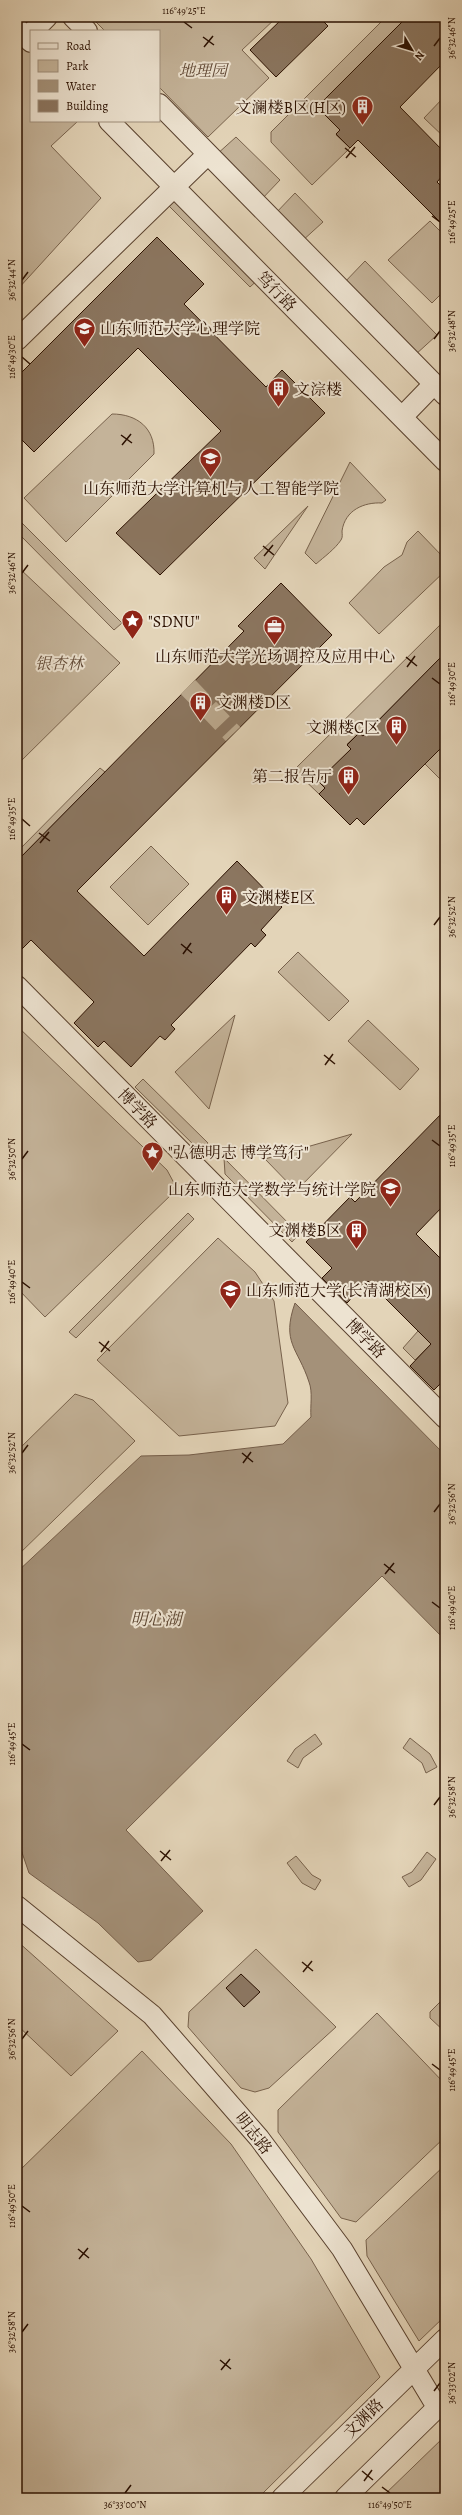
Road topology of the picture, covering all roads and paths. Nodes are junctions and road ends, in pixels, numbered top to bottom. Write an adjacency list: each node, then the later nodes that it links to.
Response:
1 (47, 17): 3 (street)
2 (73, 17): 4 (street)
3 (32, 30)
4 (86, 30)
5 (160, 105): 7 (street)
6 (110, 122): 8 (street, 笃行路)
7 (208, 154): 8 (street); 10 (street)
8 (174, 187): 9 (street); 11 (street, 笃行路)
9 (17, 340)
10 (440, 390): 11 (street)
11 (402, 417): 12 (street, 笃行路)
12 (445, 461)
13 (17, 986): 14 (street, 博学路)
14 (445, 1418)
15 (17, 1906): 17 (street, 明志路)
16 (445, 2339): 17 (street, 文渊路)
17 (414, 2368): 18 (street, 明志路); 19 (street, 文渊路)
18 (441, 2403): 20 (street)
19 (282, 2498)
20 (345, 2498)

